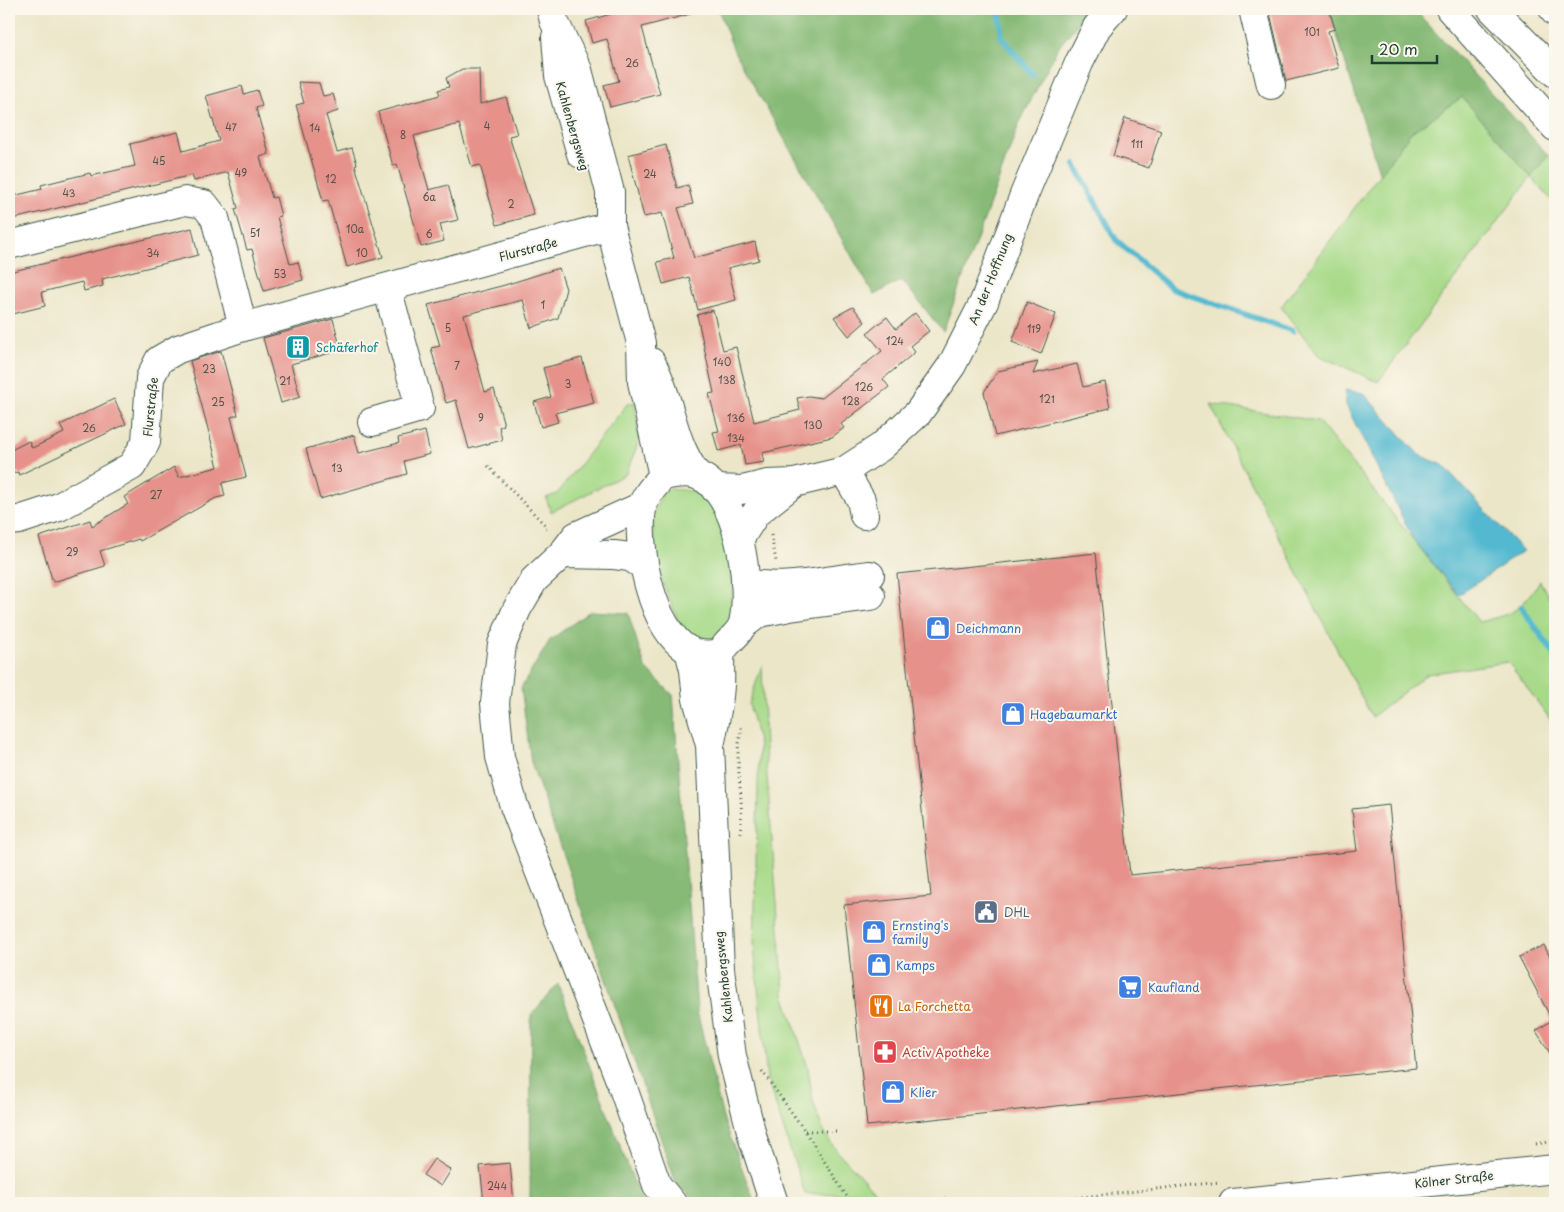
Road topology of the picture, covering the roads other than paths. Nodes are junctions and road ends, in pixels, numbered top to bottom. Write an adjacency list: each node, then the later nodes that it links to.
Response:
1 (1112, 9): 19 (main road, An der Hoffnung)
2 (1253, 9): 10 (main road)
3 (1450, 9): 8 (main road)
4 (1492, 9): 9 (main road)
5 (1553, 9): 6 (main road)
6 (1555, 12)
7 (553, 15): 13 (main road, Kahlenbergsweg)
8 (1471, 31): 11 (main road); 12 (main road)
9 (1555, 73)
10 (1271, 85)
11 (1555, 113)
12 (1555, 127)
13 (610, 226): 15 (main road, Flurstraße); 17 (main road, Kahlenbergsweg)
14 (9, 245): 16 (main road)
15 (387, 288): 16 (main road, Flurstraße); 18 (main road)
16 (243, 327): 25 (main road, Flurstraße)
17 (641, 343): 20 (main road, Kahlenbergsweg); 21 (main road, Kahlenbergsweg)
18 (372, 422)
19 (844, 471): 22 (main road, An der Hoffnung); 24 (main road)
20 (662, 476): 21 (main road); 23 (main road)
21 (706, 482): 22 (main road, An der Hoffnung); 26 (main road, Kahlenbergsweg)
22 (794, 483): 26 (main road, An der Hoffnung)
23 (642, 506): 27 (main road); 28 (main road)
24 (864, 515)
25 (9, 521)
26 (740, 538): 29 (main road, Kahlenbergsweg)
27 (562, 554): 28 (main road); 35 (main road)
28 (644, 566): 31 (main road)
29 (746, 583): 30 (main road, Kahlenbergsweg); 30 (main road)
30 (743, 625): 32 (main road)
31 (689, 650): 32 (main road); 33 (main road, Kahlenbergsweg)
32 (721, 653): 33 (main road, Kahlenbergsweg)
33 (710, 745): 36 (main road, Kahlenbergsweg)
34 (1555, 1168): 37 (main road, Kölner Straße)
35 (662, 1197)
36 (774, 1203)
37 (1233, 1203)

